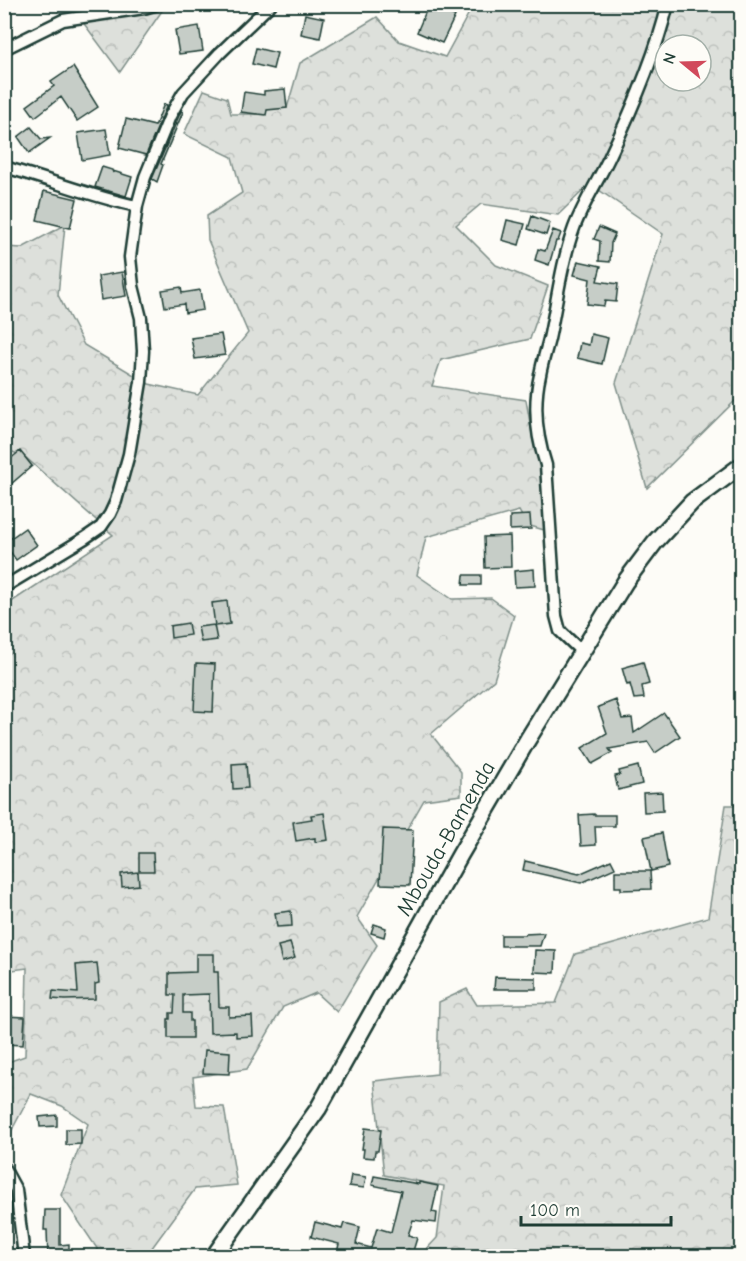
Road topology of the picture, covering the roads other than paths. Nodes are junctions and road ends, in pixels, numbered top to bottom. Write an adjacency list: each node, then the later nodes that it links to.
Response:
1 (157, 4): 4 (street)
2 (271, 4): 6 (street)
3 (668, 4): 9 (street)
4 (4, 49)
5 (4, 167): 6 (street)
6 (137, 206): 8 (street)
7 (741, 465): 9 (highway, Mbouda-Bamenda)
8 (4, 586)
9 (581, 651): 12 (highway, Mbouda-Bamenda)
10 (4, 1168): 11 (street)
11 (24, 1257)
12 (214, 1257)

